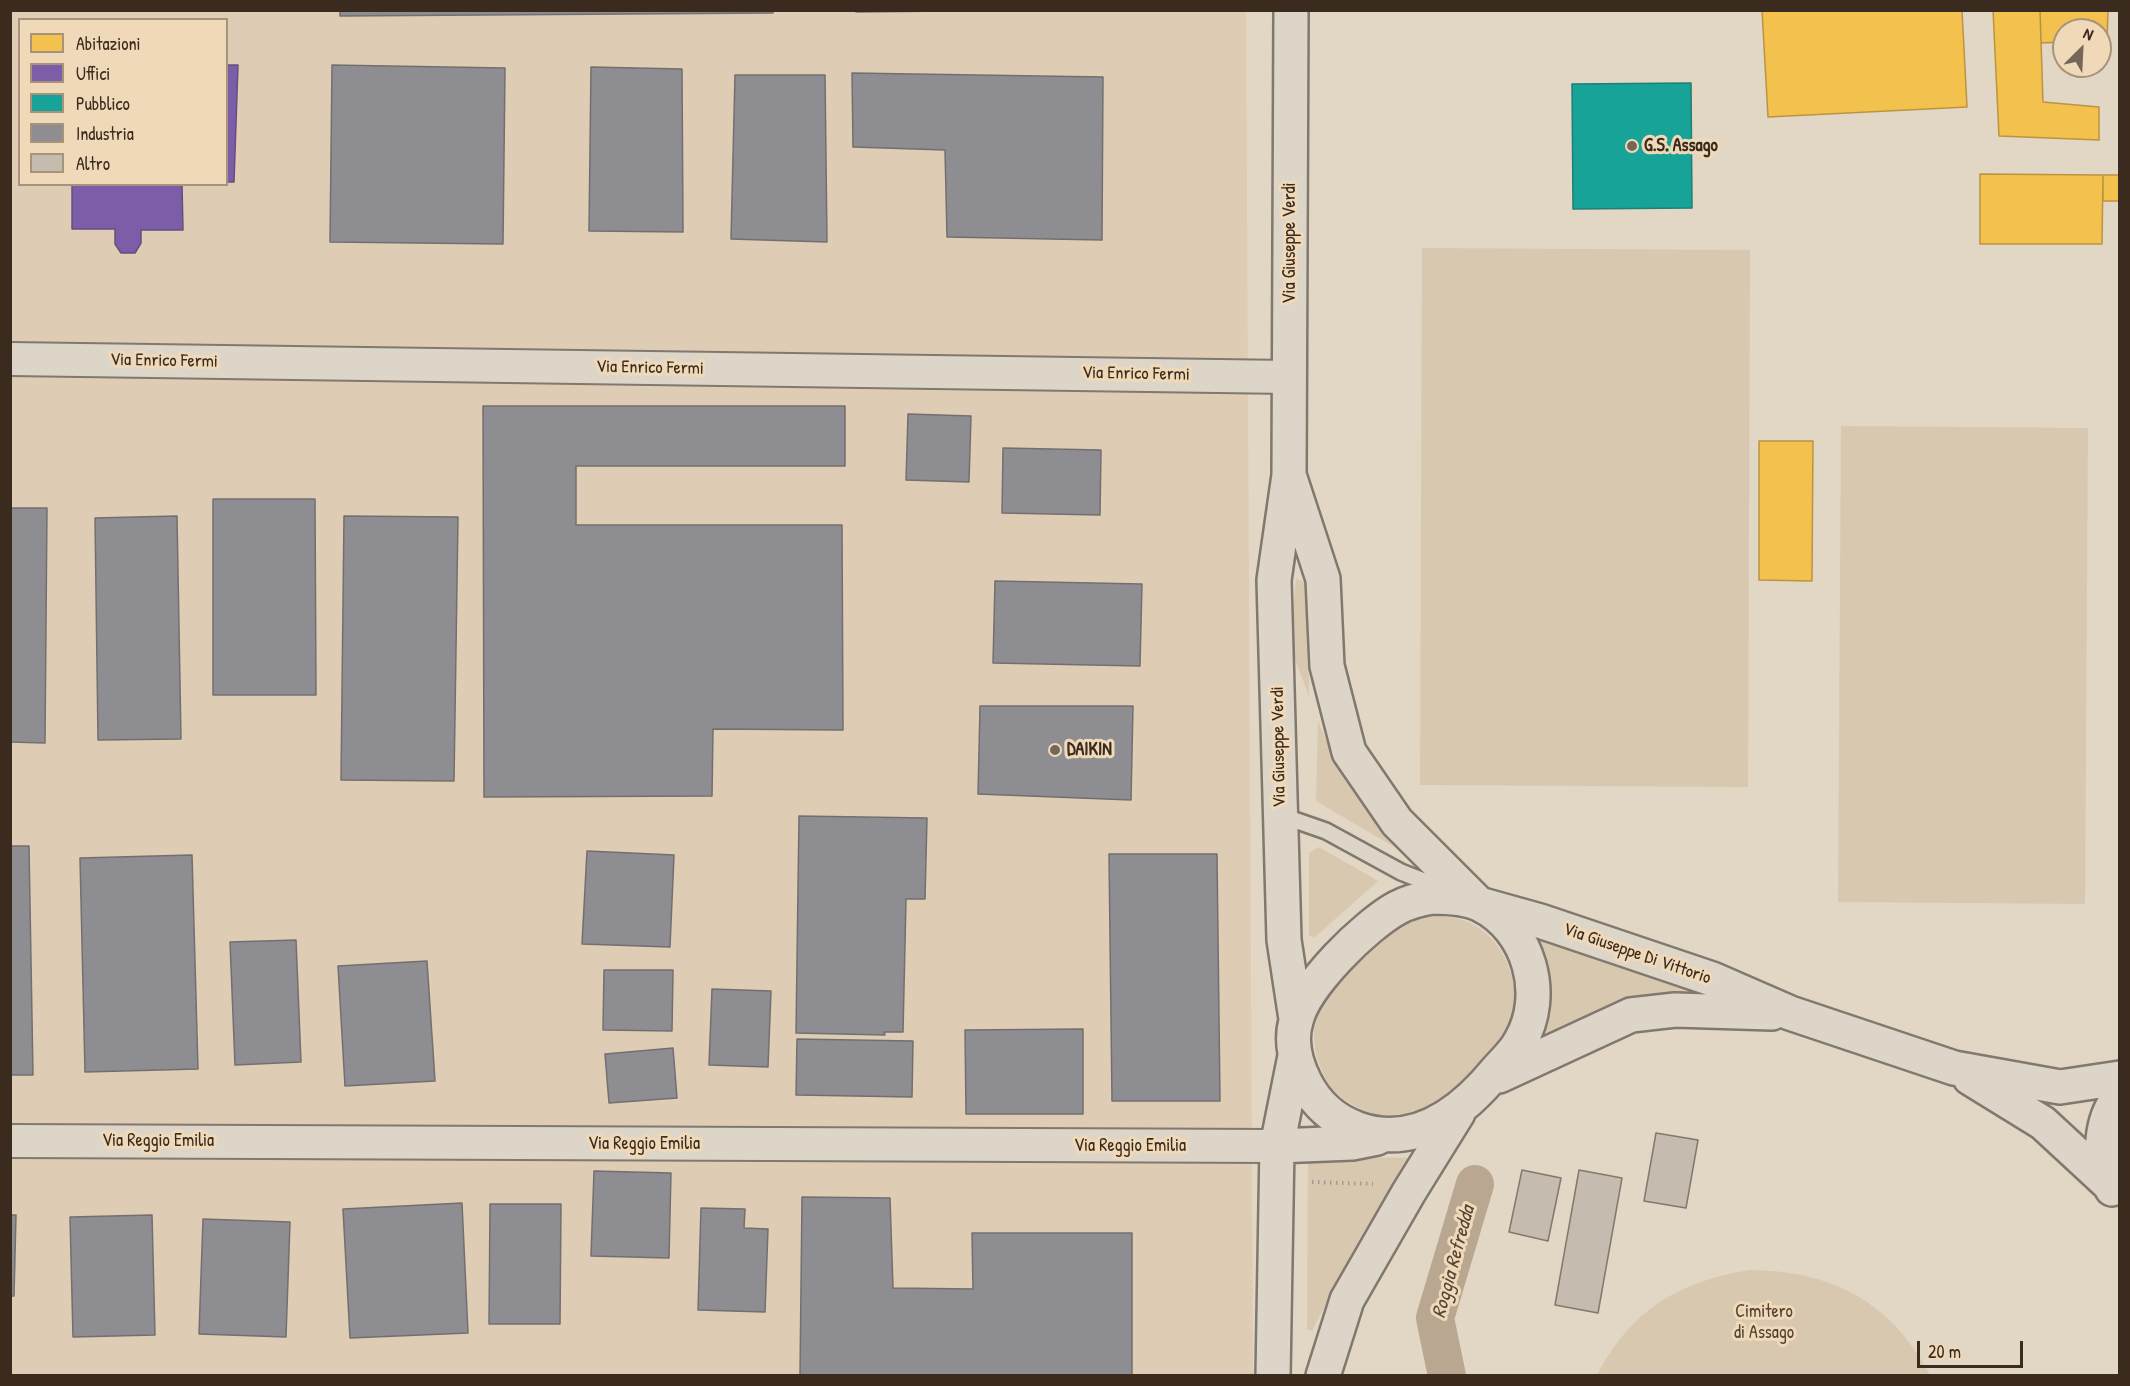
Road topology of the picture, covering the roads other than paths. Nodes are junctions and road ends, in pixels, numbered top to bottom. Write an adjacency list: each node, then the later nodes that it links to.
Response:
1 (1291, 10): 3 (main road, Via Giuseppe Verdi)
2 (10, 359): 3 (street, Via Enrico Fermi)
3 (1290, 377): 4 (main road, Via Giuseppe Verdi)
4 (1289, 476): 5 (main road, Via Giuseppe Verdi); 6 (main road, Via Giuseppe Verdi)
5 (1280, 815): 6 (lane); 8 (main road, Via Giuseppe Verdi)
6 (1479, 904): 7 (main road, Via Giuseppe Di Vittorio); 8 (main road, Via Giuseppe Di Vittorio); 12 (main road, Via Giuseppe Verdi)
7 (1790, 1013): 10 (main road, Via Giuseppe Di Vittorio); 12 (main road, Via Giuseppe Di Vittorio)
8 (1296, 1019): 9 (main road, Via Giuseppe Verdi)
9 (1295, 1056): 15 (main road); 17 (main road)
10 (1954, 1068): 11 (main road, Via Giuseppe Di Vittorio); 18 (main road, Via Giuseppe Di Vittorio)
11 (2120, 1078)
12 (1487, 1083): 14 (main road)
13 (2120, 1096): 18 (main road)
14 (1462, 1106): 15 (main road); 20 (main road)
15 (1388, 1136): 17 (main road)
16 (10, 1141): 17 (street, Via Reggio Emilia)
17 (1277, 1146): 19 (main road)
18 (2115, 1193)
19 (1273, 1376)
20 (1323, 1376)

